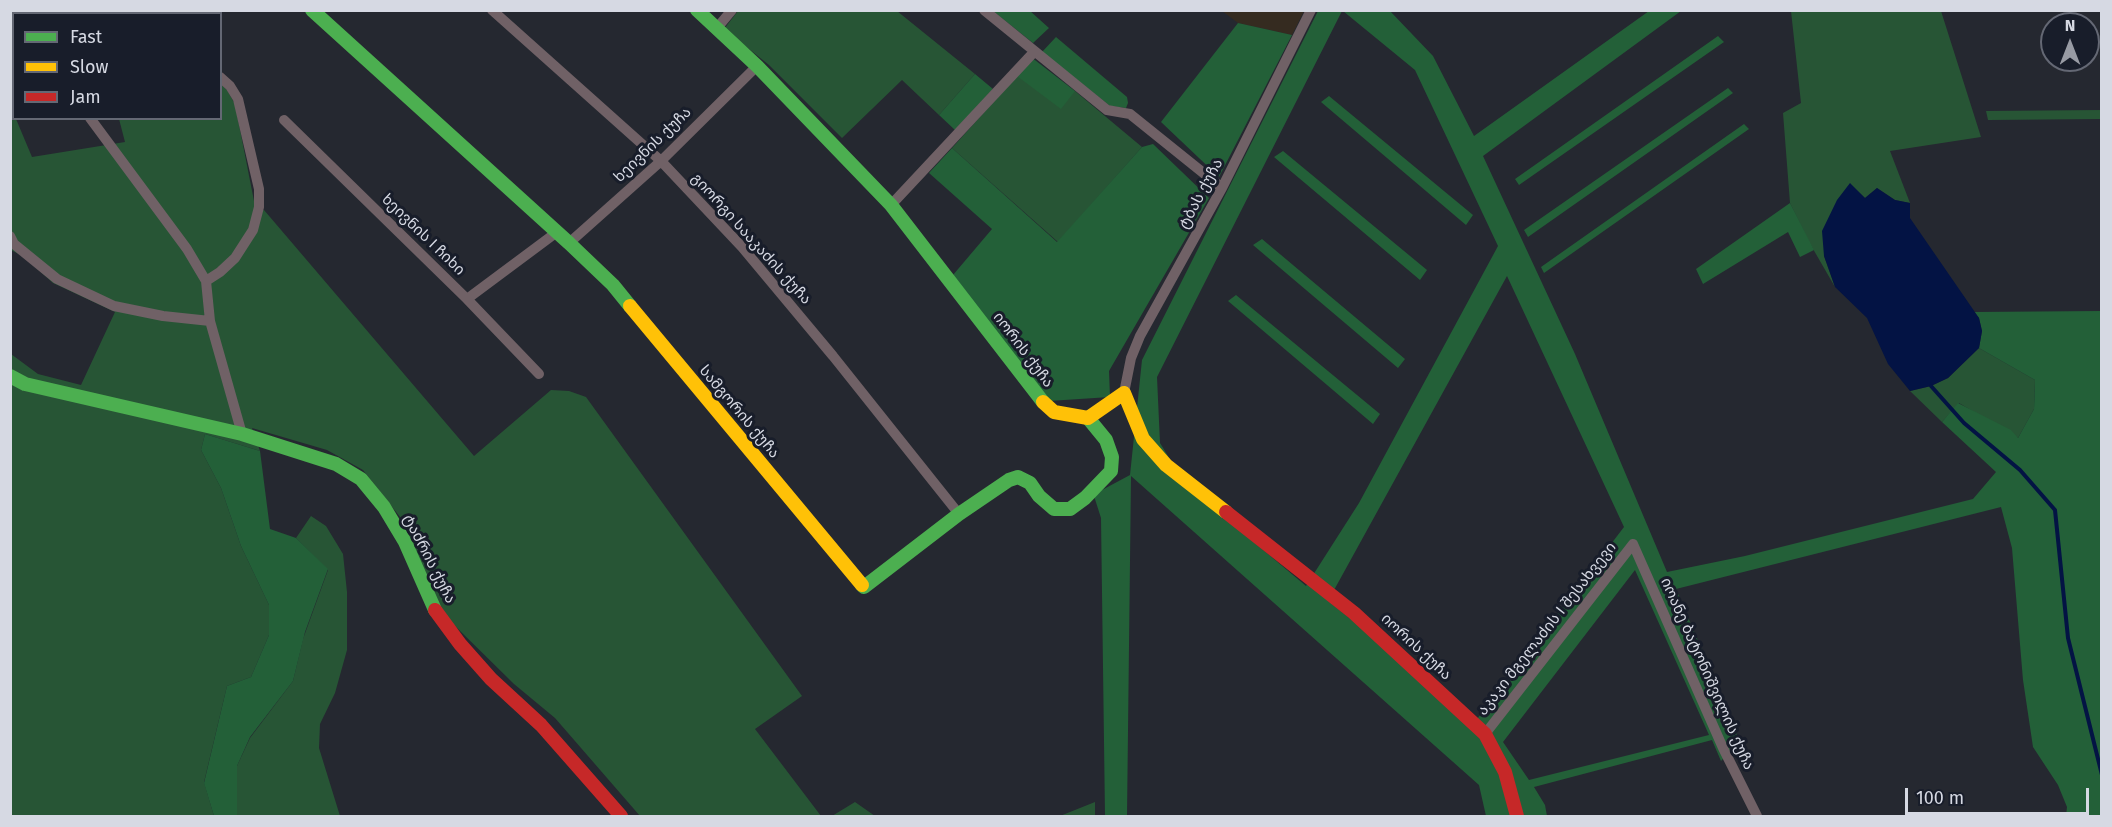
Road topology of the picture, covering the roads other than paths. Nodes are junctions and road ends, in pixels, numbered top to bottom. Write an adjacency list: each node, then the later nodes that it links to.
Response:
1 (312, 10): 16 (street, სამგორის ქუჩა)
2 (492, 10): 13 (street, გიორგი სააკაძის ქუჩა)
3 (697, 10): 7 (street, იორის ქუჩა)
4 (732, 10): 7 (street)
5 (984, 10): 8 (street)
6 (1311, 10): 14 (street, ტბას ქუჩა)
7 (717, 28): 9 (street, იორის ქუჩა)
8 (1034, 52): 14 (street); 15 (street)
9 (757, 66): 13 (street, ხეივნის ქუჩა); 15 (street, იორის ქუჩა)
10 (222, 79): 19 (street)
11 (91, 120): 19 (street)
12 (284, 120): 20 (street, ხეივნის I ჩიხი)
13 (661, 161): 18 (street, ხეივნის ქუჩა); 27 (street, გიორგი სააკაძის ქუჩა)
14 (1221, 188): 24 (street, ტბას ქუჩა)
15 (891, 205): 25 (street, იორის ქუჩა)
16 (557, 232): 18 (street, სამგორის ქუჩა); 20 (street)
17 (10, 236): 21 (street)
18 (569, 243): 27 (street, სამგორის ქუჩა)
19 (206, 281): 21 (street)
20 (467, 299): 22 (street, ხეივნის I ჩიხი)
21 (210, 321): 26 (street)
22 (539, 374)
23 (10, 376): 26 (street, ტაძრის ქუჩა)
24 (1124, 393): 25 (street); 29 (street, იორის ქუჩა)
25 (1089, 418): 27 (street, სამგორის ქუჩა)
26 (242, 434): 30 (street, ტაძრის ქუჩა)
27 (959, 514)
28 (1633, 544): 29 (street, აკაკი მგელაძის I შესახვევი); 32 (street, იოანე ბატონიშვილის ქუჩა)
29 (1485, 734): 31 (street, იორის ქუჩა)
30 (621, 816)
31 (1517, 816)
32 (1756, 816)

